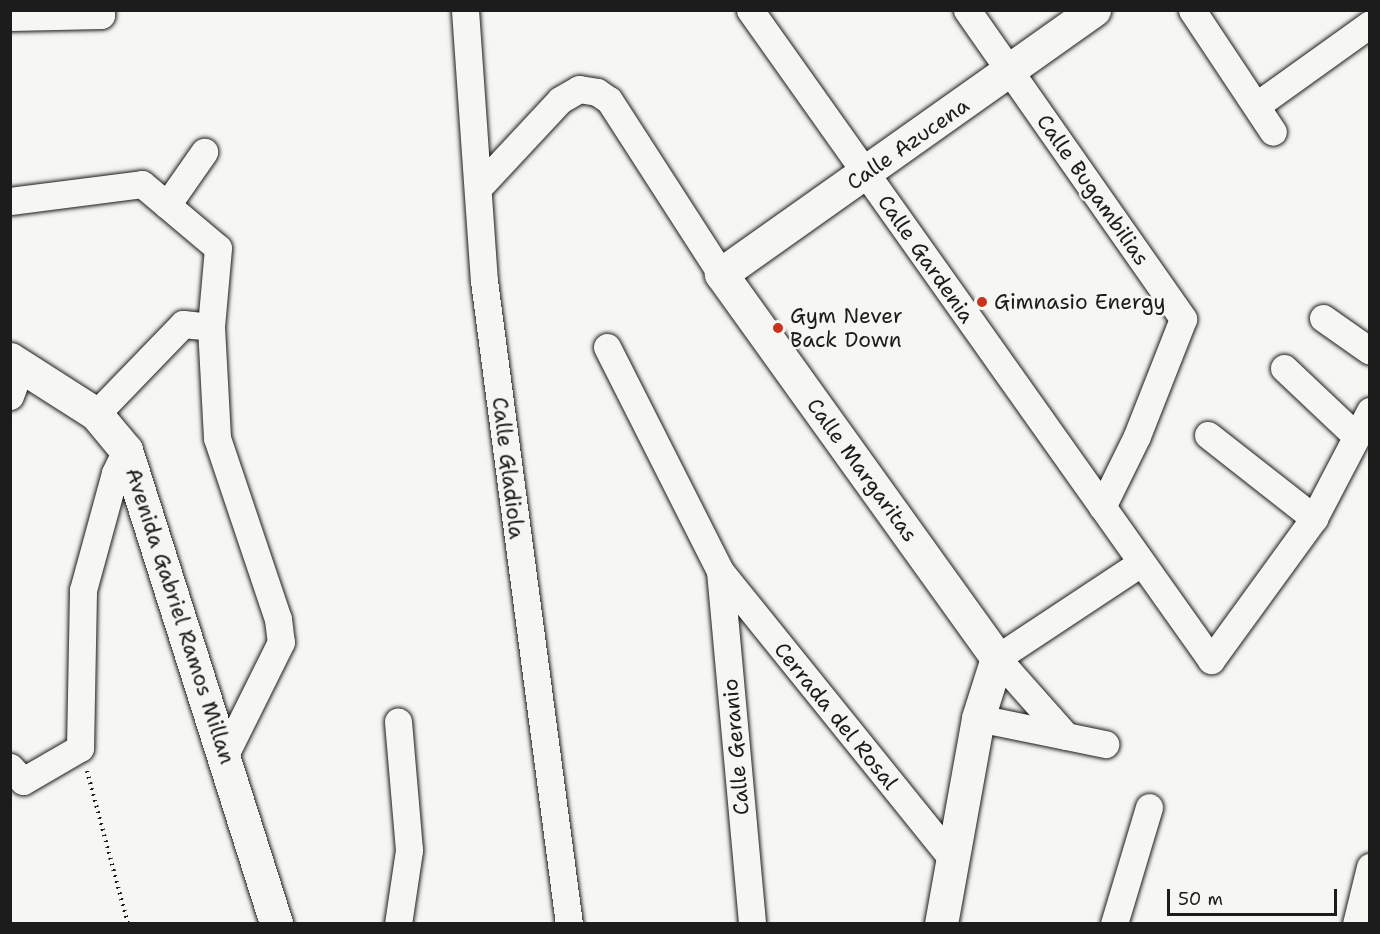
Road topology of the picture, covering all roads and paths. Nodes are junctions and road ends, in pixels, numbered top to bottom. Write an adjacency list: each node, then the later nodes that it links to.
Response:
1 (465, 10): 14 (street, Calle Gladiola)
2 (750, 10): 13 (street, Calle Gardenia)
3 (967, 10): 9 (street, Calle Bugambilias)
4 (1094, 10): 9 (street, Calle Azucena)
5 (1192, 10): 10 (street)
6 (101, 13): 7 (street)
7 (10, 17)
8 (1370, 24): 10 (street)
9 (1010, 72): 13 (street, Calle Azucena); 29 (street, Calle Bugambilias)
10 (1257, 105): 11 (street)
11 (1273, 132)
12 (204, 152): 16 (street)
13 (866, 174): 17 (street, Calle Azucena); 29 (street, Calle Gardenia)
14 (478, 188): 17 (street, Calle Margaritas); 47 (street, Calle Gladiola)
15 (10, 201): 16 (street)
16 (167, 205): 19 (street)
17 (721, 274): 33 (street, Calle Margaritas)
18 (1323, 318): 21 (street)
19 (211, 327): 25 (street); 39 (street)
20 (607, 347): 32 (street)
21 (1370, 351)
22 (1284, 368): 27 (street)
23 (14, 374): 25 (street, Avenida Gabriel Ramos Millan)
24 (1370, 411): 27 (street)
25 (96, 414): 28 (street, Avenida Gabriel Ramos Millan)
26 (1208, 435): 30 (street)
27 (1356, 436): 30 (street)
28 (126, 450): 38 (street); 39 (street, Avenida Gabriel Ramos Millan)
29 (1102, 507): 31 (street, Calle Gardenia)
30 (1314, 518): 31 (street, Calle Gardenia)
31 (1139, 564): 33 (street)
32 (720, 571): 42 (street, Cerrada del Rosal); 48 (street, Calle Geranio)
33 (997, 658): 34 (street); 36 (street)
34 (978, 718): 36 (street); 42 (street)
35 (398, 721): 46 (street)
36 (1066, 736): 37 (street)
37 (1105, 744)
38 (80, 748): 40 (street); 44 (path)
39 (225, 754): 45 (street, Avenida Gabriel Ramos Millan)
40 (10, 768)
41 (1149, 807): 50 (street)
42 (952, 861): 49 (street)
43 (1370, 867): 51 (street)
44 (128, 924)
45 (276, 924)
46 (398, 924)
47 (569, 924)
48 (752, 924)
49 (941, 924)
50 (1114, 924)
51 (1356, 924)

